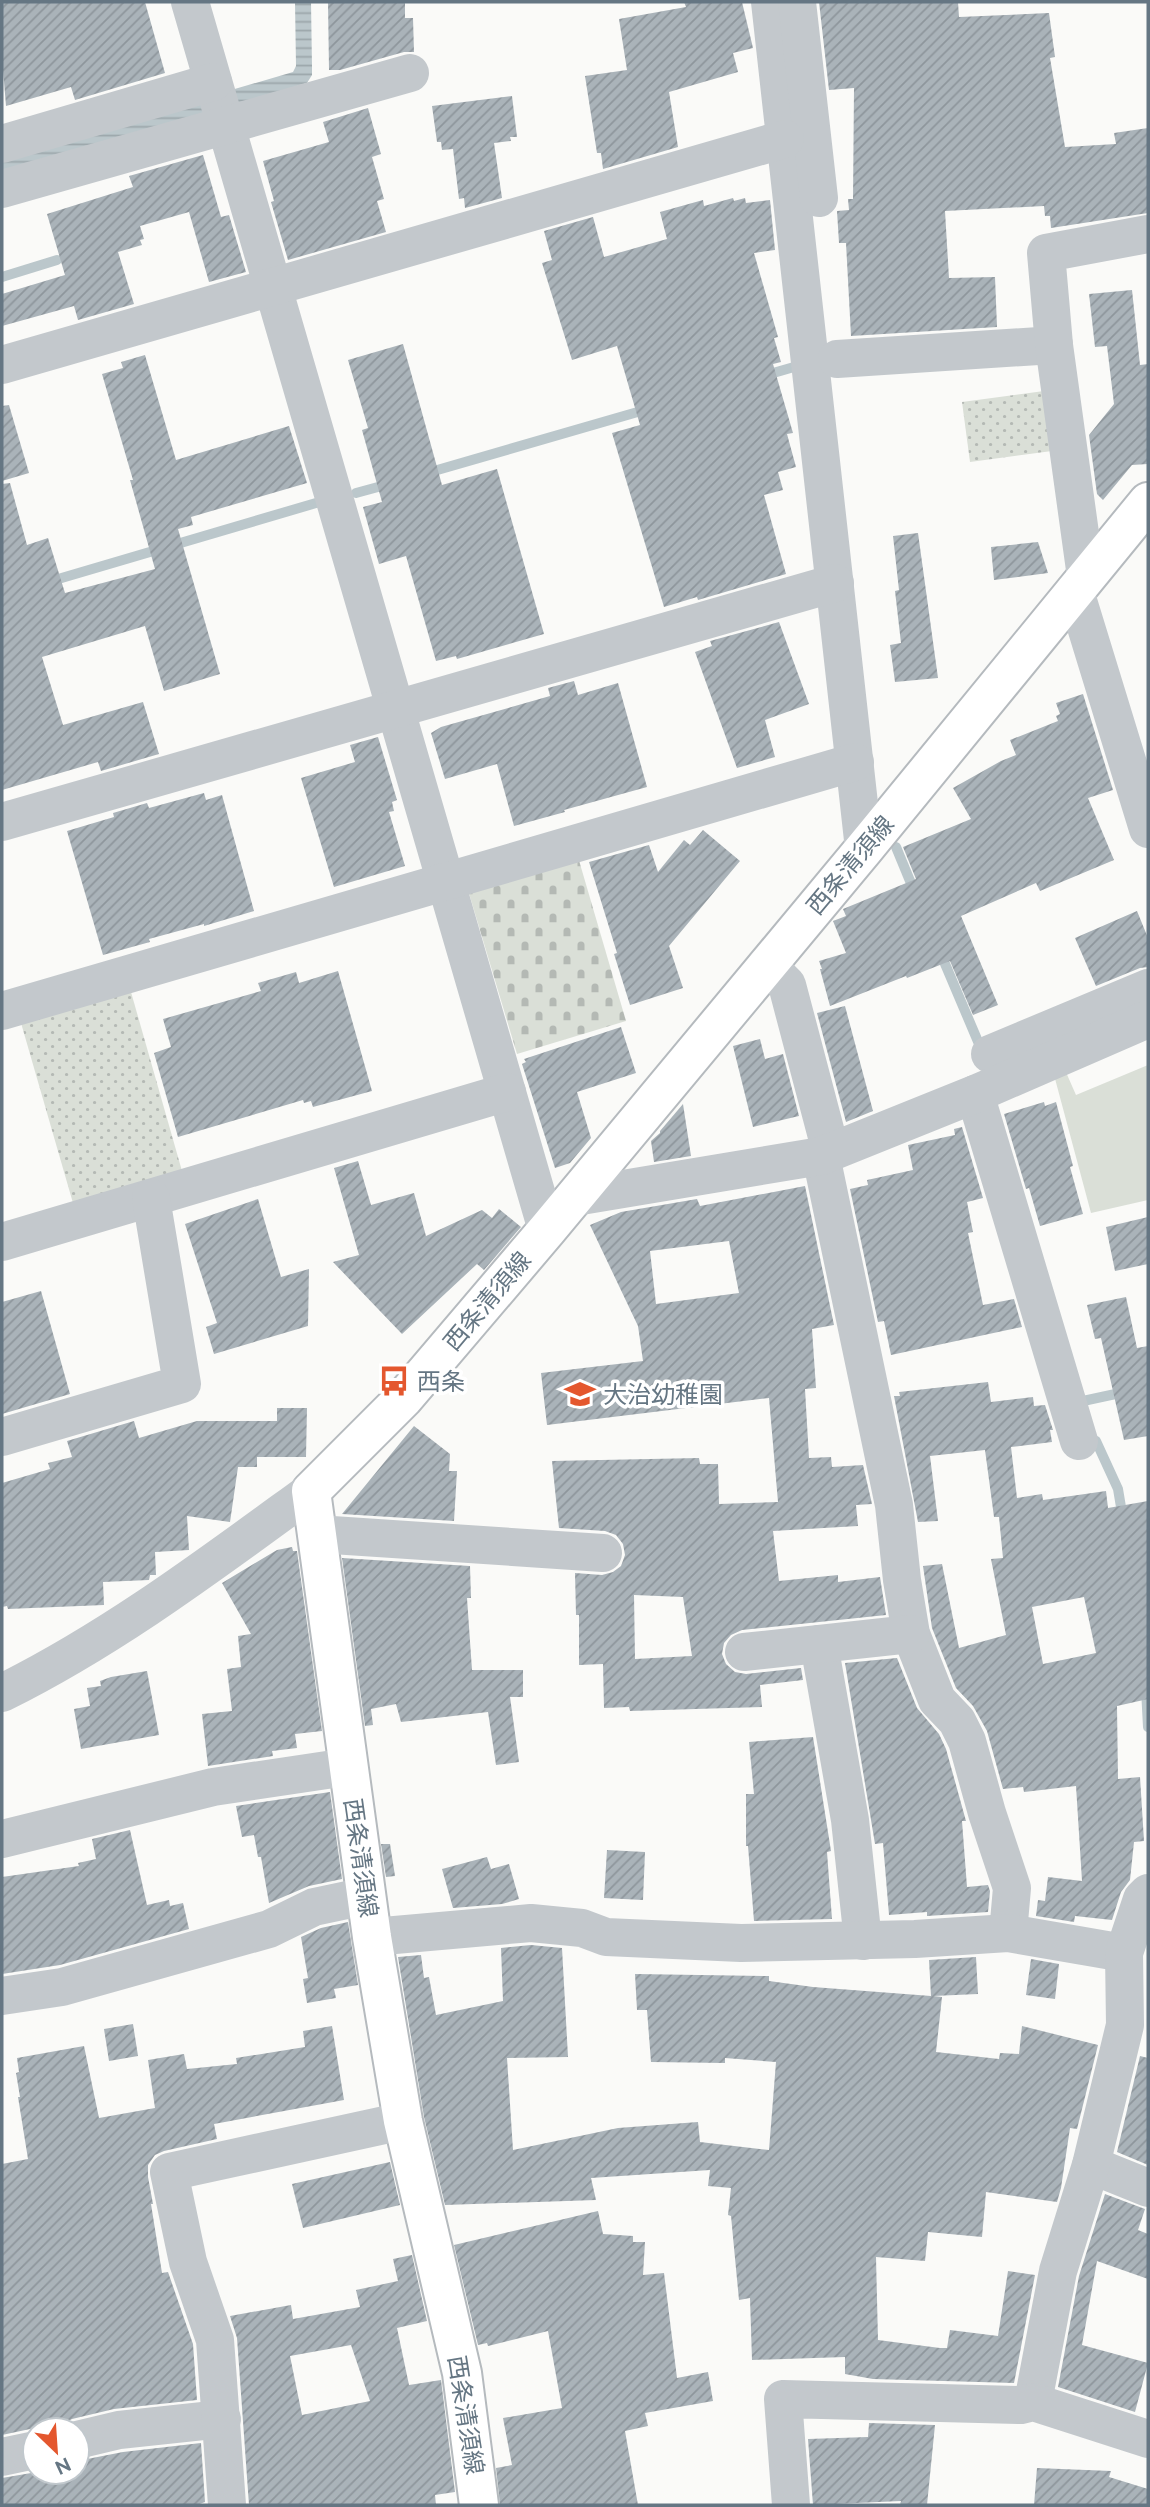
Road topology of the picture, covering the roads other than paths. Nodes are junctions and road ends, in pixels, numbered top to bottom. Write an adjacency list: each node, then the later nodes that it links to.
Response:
1 (190, 2): 5 (street)
2 (770, 2): 6 (street)
3 (797, 2): 12 (street)
4 (410, 73): 5 (street)
5 (220, 104): 7 (street); 8 (street); 10 (street)
6 (785, 139): 10 (street); 15 (street)
7 (2, 144)
8 (2, 189)
9 (1148, 234): 11 (street)
10 (273, 287): 13 (street); 17 (street)
11 (1054, 345): 12 (street); 16 (street)
12 (837, 359): 21 (street)
13 (2, 365)
14 (1148, 502): 16 (main road, 西条清須線)
15 (835, 583): 17 (street); 18 (street)
16 (1080, 584): 19 (street); 21 (main road, 西条清須線)
17 (395, 708): 20 (street); 22 (street)
18 (855, 762): 21 (street); 22 (street)
19 (1147, 814)
20 (2, 822)
21 (876, 835): 23 (main road, 西条清須線)
22 (446, 881): 25 (street); 28 (street)
23 (767, 965): 30 (street); 31 (main road, 西条清須線)
24 (1148, 988): 27 (street)
25 (2, 1011)
26 (1148, 1019): 27 (street)
27 (1013, 1055): 29 (street)
28 (507, 1092): 32 (street); 33 (street)
29 (975, 1094): 30 (street); 36 (street)
30 (826, 1154): 31 (street); 40 (street)
31 (575, 1197): 33 (main road, 西条清須線)
32 (151, 1198): 34 (street); 35 (street)
33 (547, 1230): 37 (main road, 西条清須線)
34 (2, 1242)
35 (2, 1437)
36 (1079, 1441)
37 (311, 1491): 38 (main road, 西条清須線); 43 (street)
38 (317, 1534): 39 (street); 44 (main road, 西条清須線)
39 (603, 1553)
40 (911, 1634): 41 (street); 48 (street)
41 (819, 1644): 42 (street); 50 (street)
42 (744, 1652)
43 (2, 1693)
44 (347, 1767): 45 (street); 47 (main road, 西条清須線)
45 (2, 1839)
46 (1148, 1893): 51 (street)
47 (366, 1896): 49 (main road, 西条清須線); 52 (street)
48 (1008, 1933): 50 (street); 51 (street)
49 (372, 1937): 50 (street); 54 (main road, 西条清須線)
50 (863, 1941)
51 (1124, 1953): 53 (street)
52 (2, 1996)
53 (1136, 2026): 55 (street)
54 (403, 2121): 58 (street); 64 (main road, 西条清須線)
55 (1091, 2165): 56 (street); 57 (street)
56 (1148, 2188)
57 (1032, 2402): 60 (street); 65 (street)
58 (222, 2419): 59 (street); 63 (street)
59 (91, 2437)
60 (1148, 2439)
61 (21, 2453): 62 (street)
62 (2, 2458)
63 (227, 2505)
64 (479, 2505)
65 (790, 2505)

